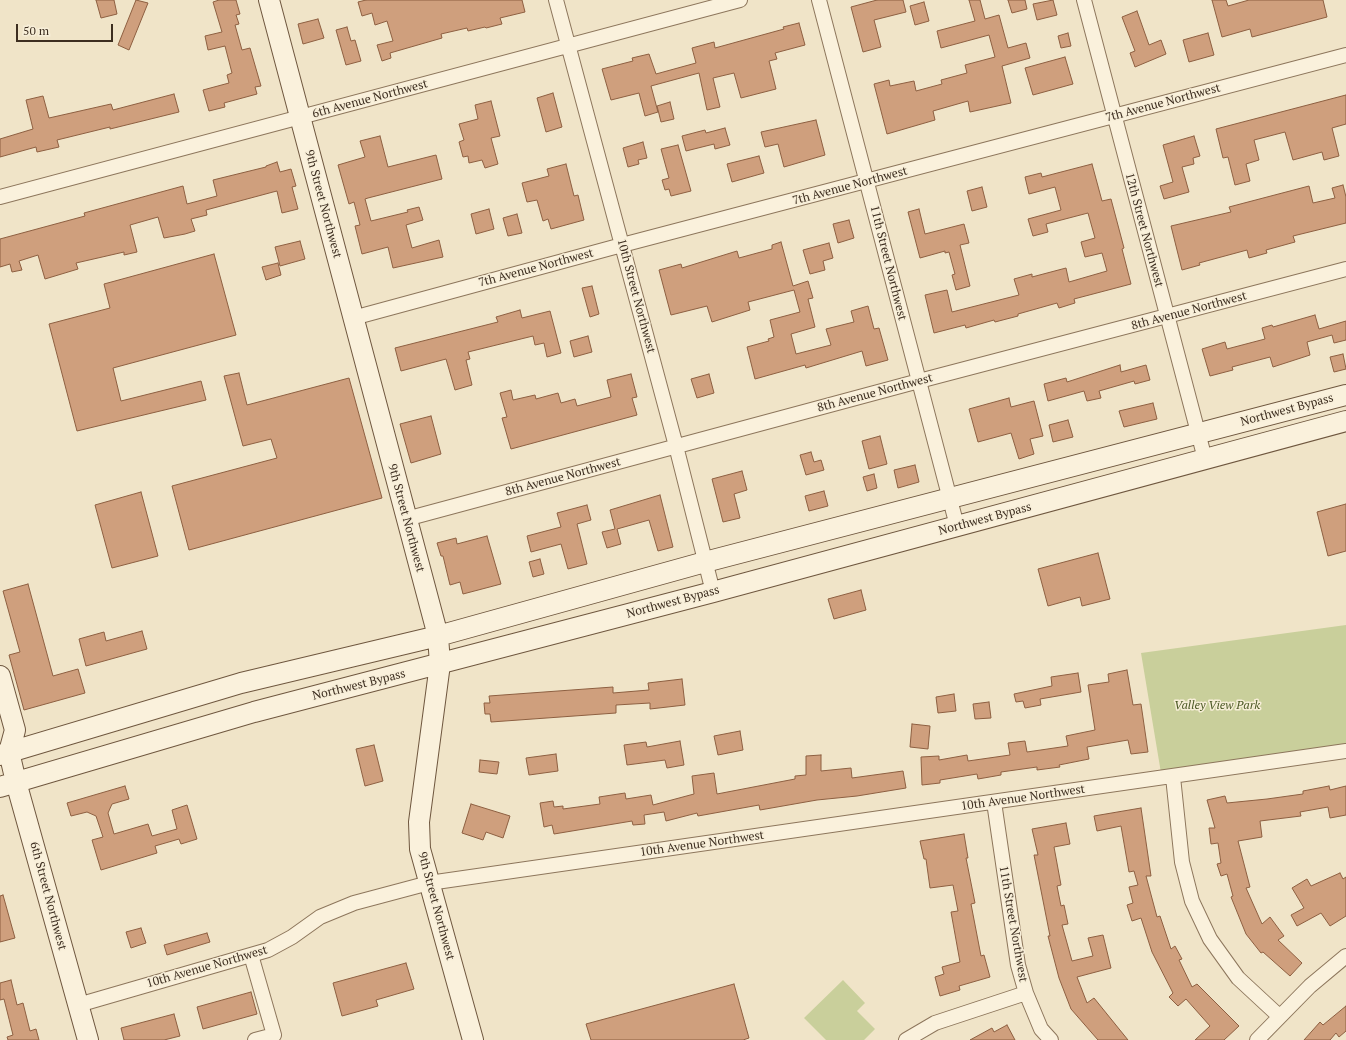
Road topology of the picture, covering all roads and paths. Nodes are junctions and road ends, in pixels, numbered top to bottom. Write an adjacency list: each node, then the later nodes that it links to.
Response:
1 (269, 0): 9 (main road, 9th Street Northwest)
2 (556, 0): 6 (street, 10th Street Northwest)
3 (740, 0): 6 (street, 6th Avenue Northwest)
4 (818, 0): 10 (street, 11th Street Northwest)
5 (1084, 0): 8 (street, 12th Street Northwest)
6 (568, 45): 9 (street, 6th Avenue Northwest); 12 (street, 10th Street Northwest)
7 (1346, 55): 8 (street, 7th Avenue Northwest)
8 (1114, 116): 10 (street, 7th Avenue Northwest); 14 (street, 12th Street Northwest)
9 (300, 117): 11 (street, 6th Avenue Northwest); 15 (main road, 9th Street Northwest)
10 (867, 181): 12 (street, 7th Avenue Northwest); 16 (street, 11th Street Northwest)
11 (0, 196)
12 (622, 245): 15 (street, 7th Avenue Northwest); 20 (street, 10th Street Northwest)
13 (1346, 269): 14 (street, 8th Avenue Northwest)
14 (1167, 317): 16 (street, 8th Avenue Northwest); 19 (street, 12th Street Northwest)
15 (354, 318): 23 (main road, 9th Street Northwest)
16 (919, 381): 20 (street, 8th Avenue Northwest); 22 (street, 11th Street Northwest)
17 (1346, 395): 19 (main road, Northwest Bypass)
18 (1346, 421): 21 (main road, Northwest Bypass)
19 (1198, 435): 21 (street, 12th Street Northwest); 22 (main road, Northwest Bypass)
20 (676, 446): 23 (street, 8th Avenue Northwest); 25 (street, 10th Street Northwest)
21 (1205, 459): 24 (main road, Northwest Bypass)
22 (950, 498): 24 (street, 11th Street Northwest); 25 (main road, Northwest Bypass)
23 (406, 519): 27 (main road, 9th Street Northwest)
24 (957, 526): 26 (main road, Northwest Bypass)
25 (705, 562): 26 (street, 10th Street Northwest); 27 (main road, Northwest Bypass)
26 (713, 592): 28 (main road, Northwest Bypass)
27 (438, 636): 28 (main road, 9th Street Northwest); 30 (main road, Northwest Bypass)
28 (440, 664): 33 (main road, Northwest Bypass); 35 (main road, 9th Street Northwest)
29 (0, 676): 30 (main road, 6th Street Northwest)
30 (3, 750): 33 (main road, 6th Street Northwest)
31 (1346, 752): 32 (street, 10th Avenue Northwest)
32 (1173, 777): 34 (street, 10th Avenue Northwest); 40 (street)
33 (8, 784): 39 (main road, 6th Street Northwest)
34 (994, 802): 35 (street, 10th Avenue Northwest); 38 (street, 11th Street Northwest)
35 (429, 883): 36 (street, 10th Avenue Northwest); 43 (main road, 9th Street Northwest)
36 (251, 955): 39 (street, 10th Avenue Northwest); 42 (street)
37 (1346, 956): 40 (street)
38 (1026, 993): 44 (street); 45 (street, 11th Street Northwest)
39 (78, 1004): 41 (main road, 6th Street Northwest)
40 (1279, 1016): 46 (street)
41 (88, 1040)
42 (255, 1040)
43 (474, 1040)
44 (906, 1040)
45 (1051, 1040)
46 (1257, 1040)

